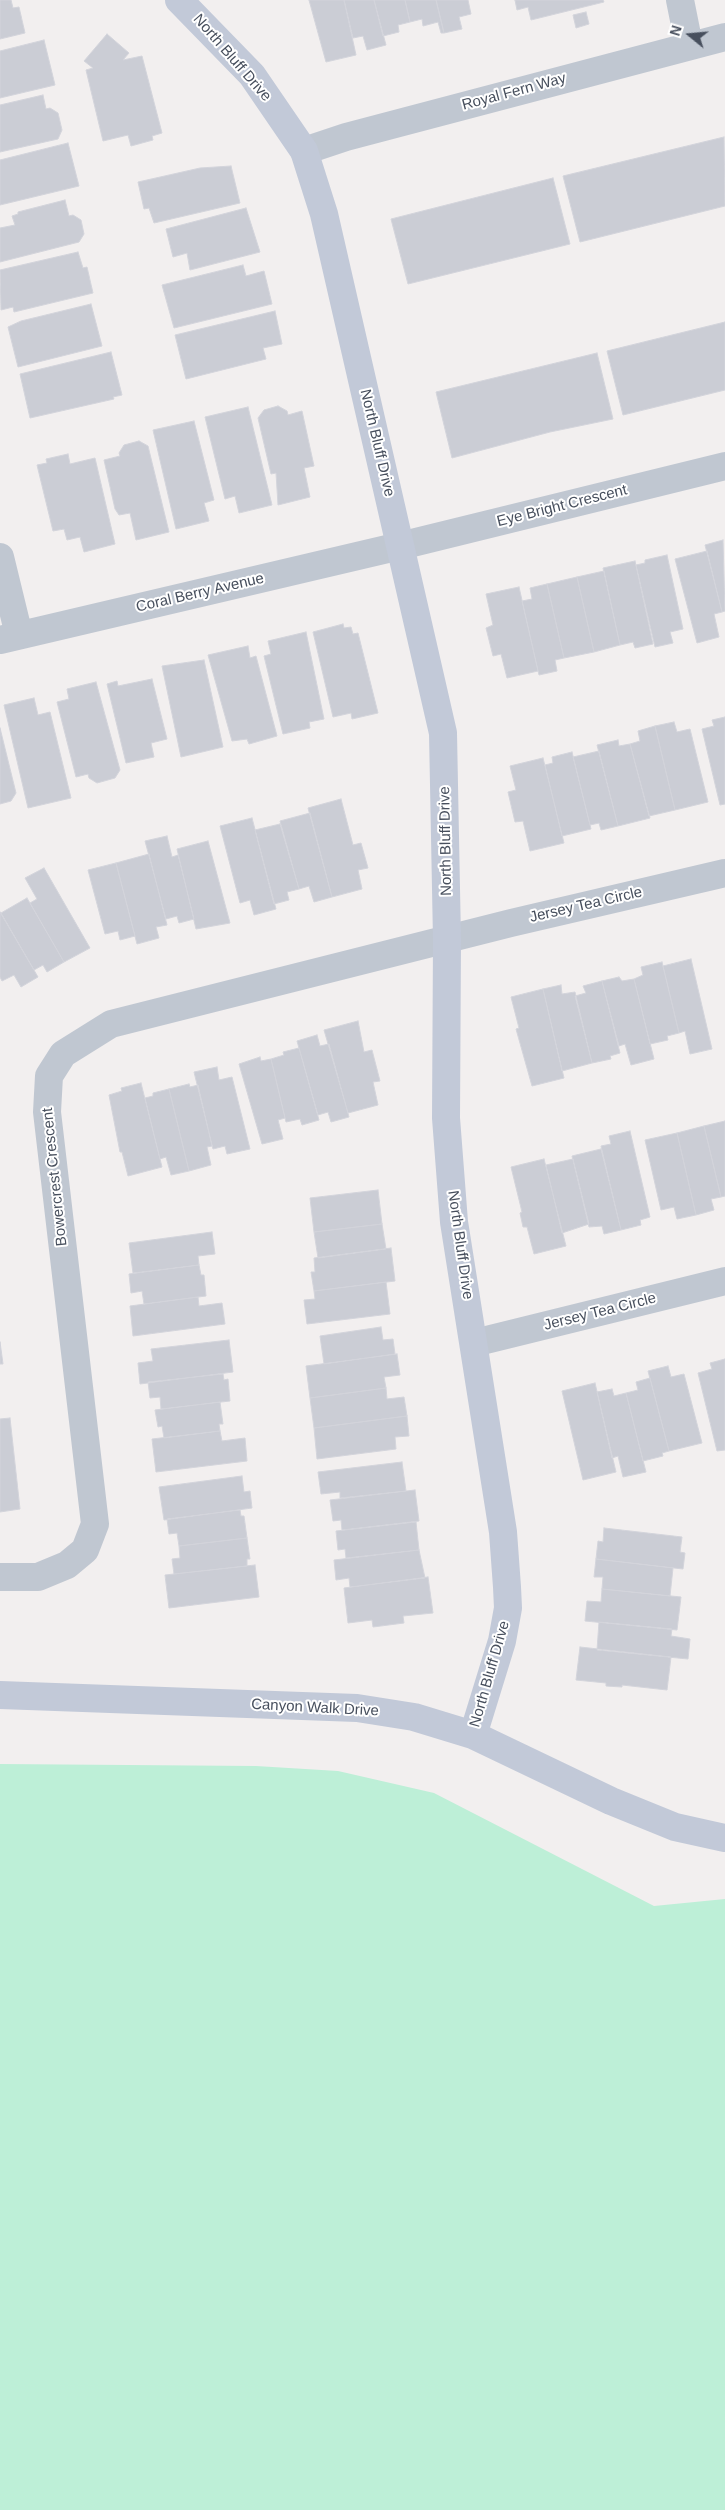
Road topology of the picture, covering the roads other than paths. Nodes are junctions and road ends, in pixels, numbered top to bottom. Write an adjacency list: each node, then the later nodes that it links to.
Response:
1 (179, 0): 5 (street, North Bluff Drive)
2 (680, 0): 4 (street)
3 (725, 37): 4 (street, Royal Fern Way)
4 (689, 45): 5 (street, Royal Fern Way)
5 (304, 151): 7 (street, North Bluff Drive)
6 (725, 466): 7 (street, Eye Bright Crescent)
7 (400, 546): 9 (street, Coral Berry Avenue); 11 (street, North Bluff Drive)
8 (0, 557): 9 (street)
9 (9, 637)
10 (725, 873): 11 (street, Jersey Tea Circle)
11 (448, 940): 13 (street, North Bluff Drive); 14 (street, Bowercrest Crescent)
12 (725, 1281): 13 (street, Jersey Tea Circle)
13 (474, 1343): 16 (street, North Bluff Drive)
14 (0, 1577)
15 (0, 1695): 16 (street, Canyon Walk Drive)
16 (473, 1735): 17 (street, Canyon Walk Drive)
17 (725, 1838)

